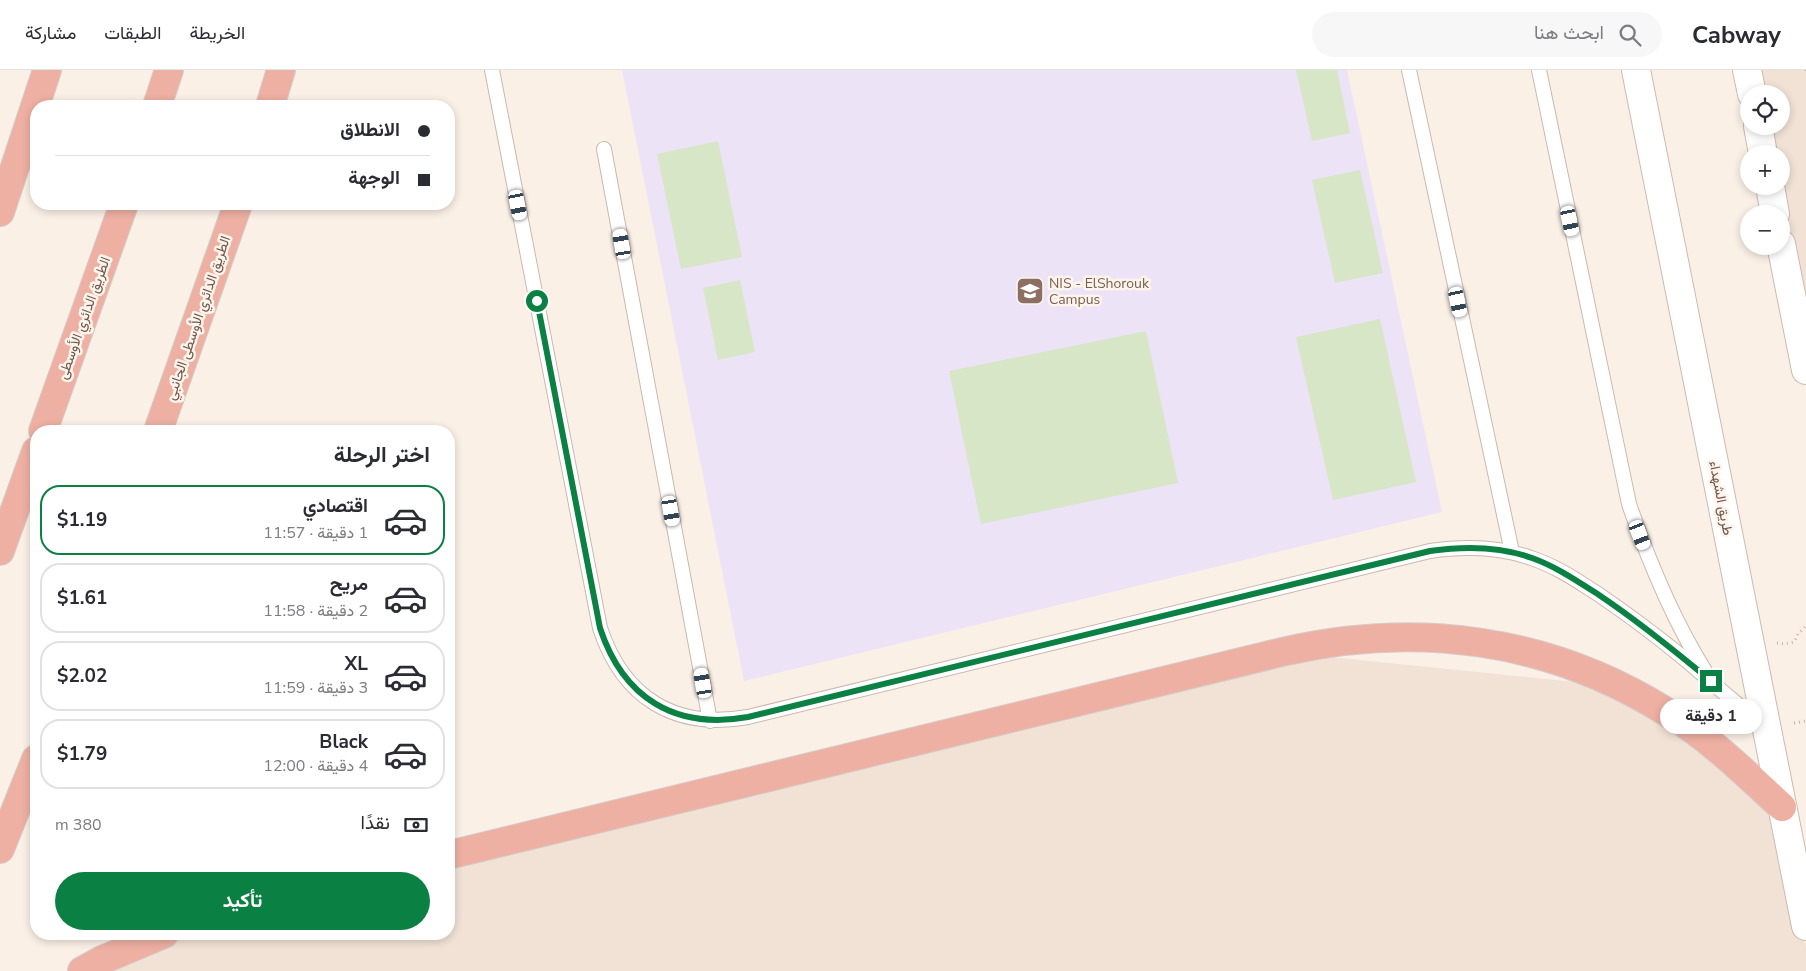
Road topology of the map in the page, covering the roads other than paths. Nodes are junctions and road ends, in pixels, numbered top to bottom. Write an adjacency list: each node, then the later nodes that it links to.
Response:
1 (47, 70): 10 (highway)
2 (169, 70): 11 (highway)
3 (282, 70): 12 (highway)
4 (492, 70): 26 (lane)
5 (1409, 70): 24 (lane)
6 (1539, 70): 25 (lane)
7 (1636, 70): 27 (main road, طريق الشهداء)
8 (1747, 70): 9 (main road)
9 (1750, 85)
10 (37, 100)
11 (160, 100)
12 (272, 100)
13 (30, 121): 17 (highway)
14 (604, 149): 26 (lane)
15 (122, 210): 20 (highway, الطريق الدائري الأوسطى)
16 (236, 210): 21 (highway, الطريق الدائري الأوسطى الجانبي)
17 (0, 212)
18 (1783, 255): 19 (main road)
19 (1806, 370)
20 (45, 425)
21 (160, 425)
22 (30, 468): 23 (highway)
23 (0, 551)
24 (1512, 552): 25 (lane); 26 (lane)
25 (1711, 681): 27 (lane)
26 (710, 721)
27 (1767, 727): 29 (main road, طريق الشهداء)
28 (30, 774): 30 (highway)
29 (1782, 807): 31 (highway); 32 (main road, طريق الشهداء)
30 (0, 849)
31 (455, 854)
32 (1806, 926)
33 (150, 940): 34 (highway)
34 (82, 971)

